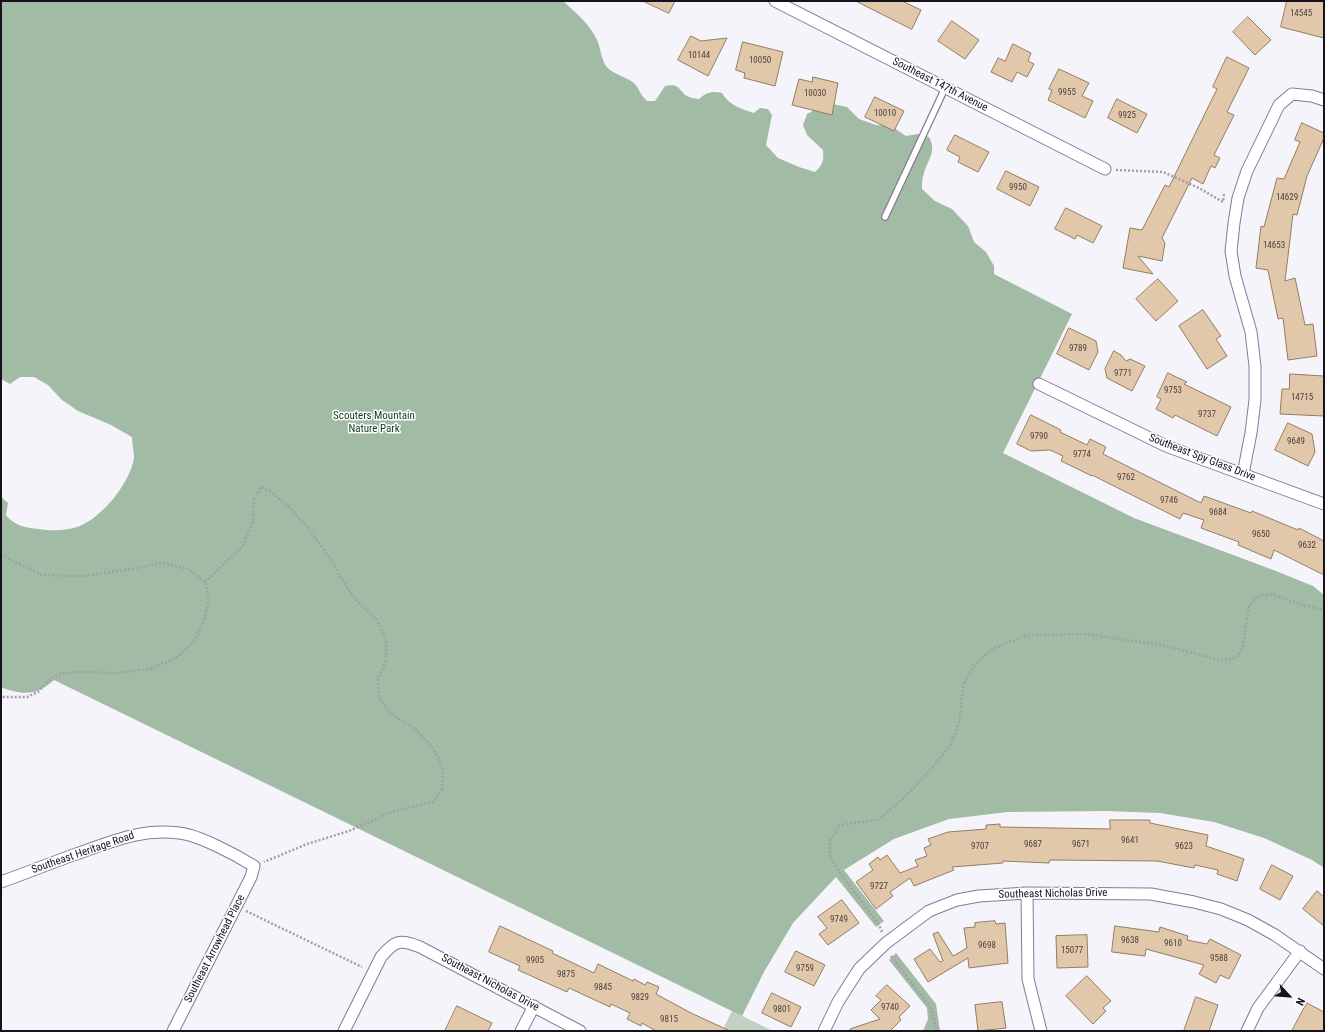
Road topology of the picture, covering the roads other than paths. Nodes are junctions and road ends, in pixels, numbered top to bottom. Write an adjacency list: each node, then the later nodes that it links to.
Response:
1 (775, 1): 2 (street, Southeast 147th Avenue)
2 (945, 88): 4 (street, Southeast 147th Avenue); 5 (lane)
3 (1324, 100): 7 (street)
4 (1105, 169)
5 (885, 217)
6 (1039, 384): 7 (street, Southeast Spy Glass Drive)
7 (1243, 474): 8 (street, Southeast Spy Glass Drive)
8 (1324, 504)
9 (254, 866): 10 (street, Southeast Heritage Road); 15 (street, Southeast Arrowhead Place)
10 (1, 882)
11 (1027, 893): 12 (street, Southeast Nicholas Drive); 19 (street, Southeast Nicholas Drive); 20 (street)
12 (1300, 951): 13 (street, Southeast Nicholas Drive); 21 (street)
13 (1324, 969)
14 (534, 1006): 16 (street, Southeast Nicholas Drive); 17 (street); 18 (street, Southeast Nicholas Drive)
15 (173, 1031)
16 (344, 1031)
17 (521, 1031)
18 (580, 1031)
19 (824, 1031)
20 (1041, 1031)
21 (1247, 1031)

